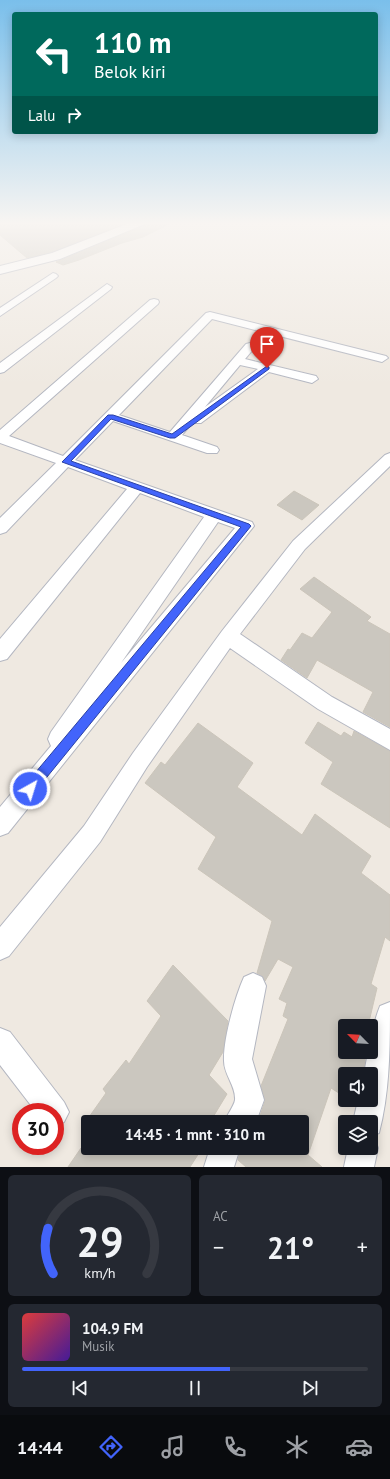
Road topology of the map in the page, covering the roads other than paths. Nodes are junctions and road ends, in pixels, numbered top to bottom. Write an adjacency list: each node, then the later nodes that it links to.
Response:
1 (53, 276): 4 (street)
2 (107, 287): 9 (street)
3 (154, 302): 13 (street)
4 (0, 313)
5 (250, 346): 7 (street)
6 (382, 358): 11 (street)
7 (238, 361): 8 (street); 12 (street)
8 (267, 368): 10 (street); 12 (street)
9 (0, 369)
10 (312, 379)
11 (110, 416): 12 (street); 16 (street)
12 (173, 437): 14 (street)
13 (0, 438): 16 (street)
14 (212, 450)
15 (390, 458): 20 (street)
16 (65, 462): 17 (street); 19 (street)
17 (137, 487): 18 (street); 21 (street)
18 (214, 515): 23 (street); 23 (street)
19 (0, 528)
20 (228, 636): 22 (street); 24 (street)
21 (0, 653)
22 (390, 740)
23 (0, 823)
24 (0, 947)
25 (253, 986): 29 (street)
26 (390, 1016): 30 (street)
27 (0, 1042): 28 (street)
28 (48, 1103)
29 (243, 1115)
30 (369, 1115)
31 (223, 1155): 33 (street)
32 (362, 1155): 34 (street)
33 (220, 1167)
34 (359, 1167)

